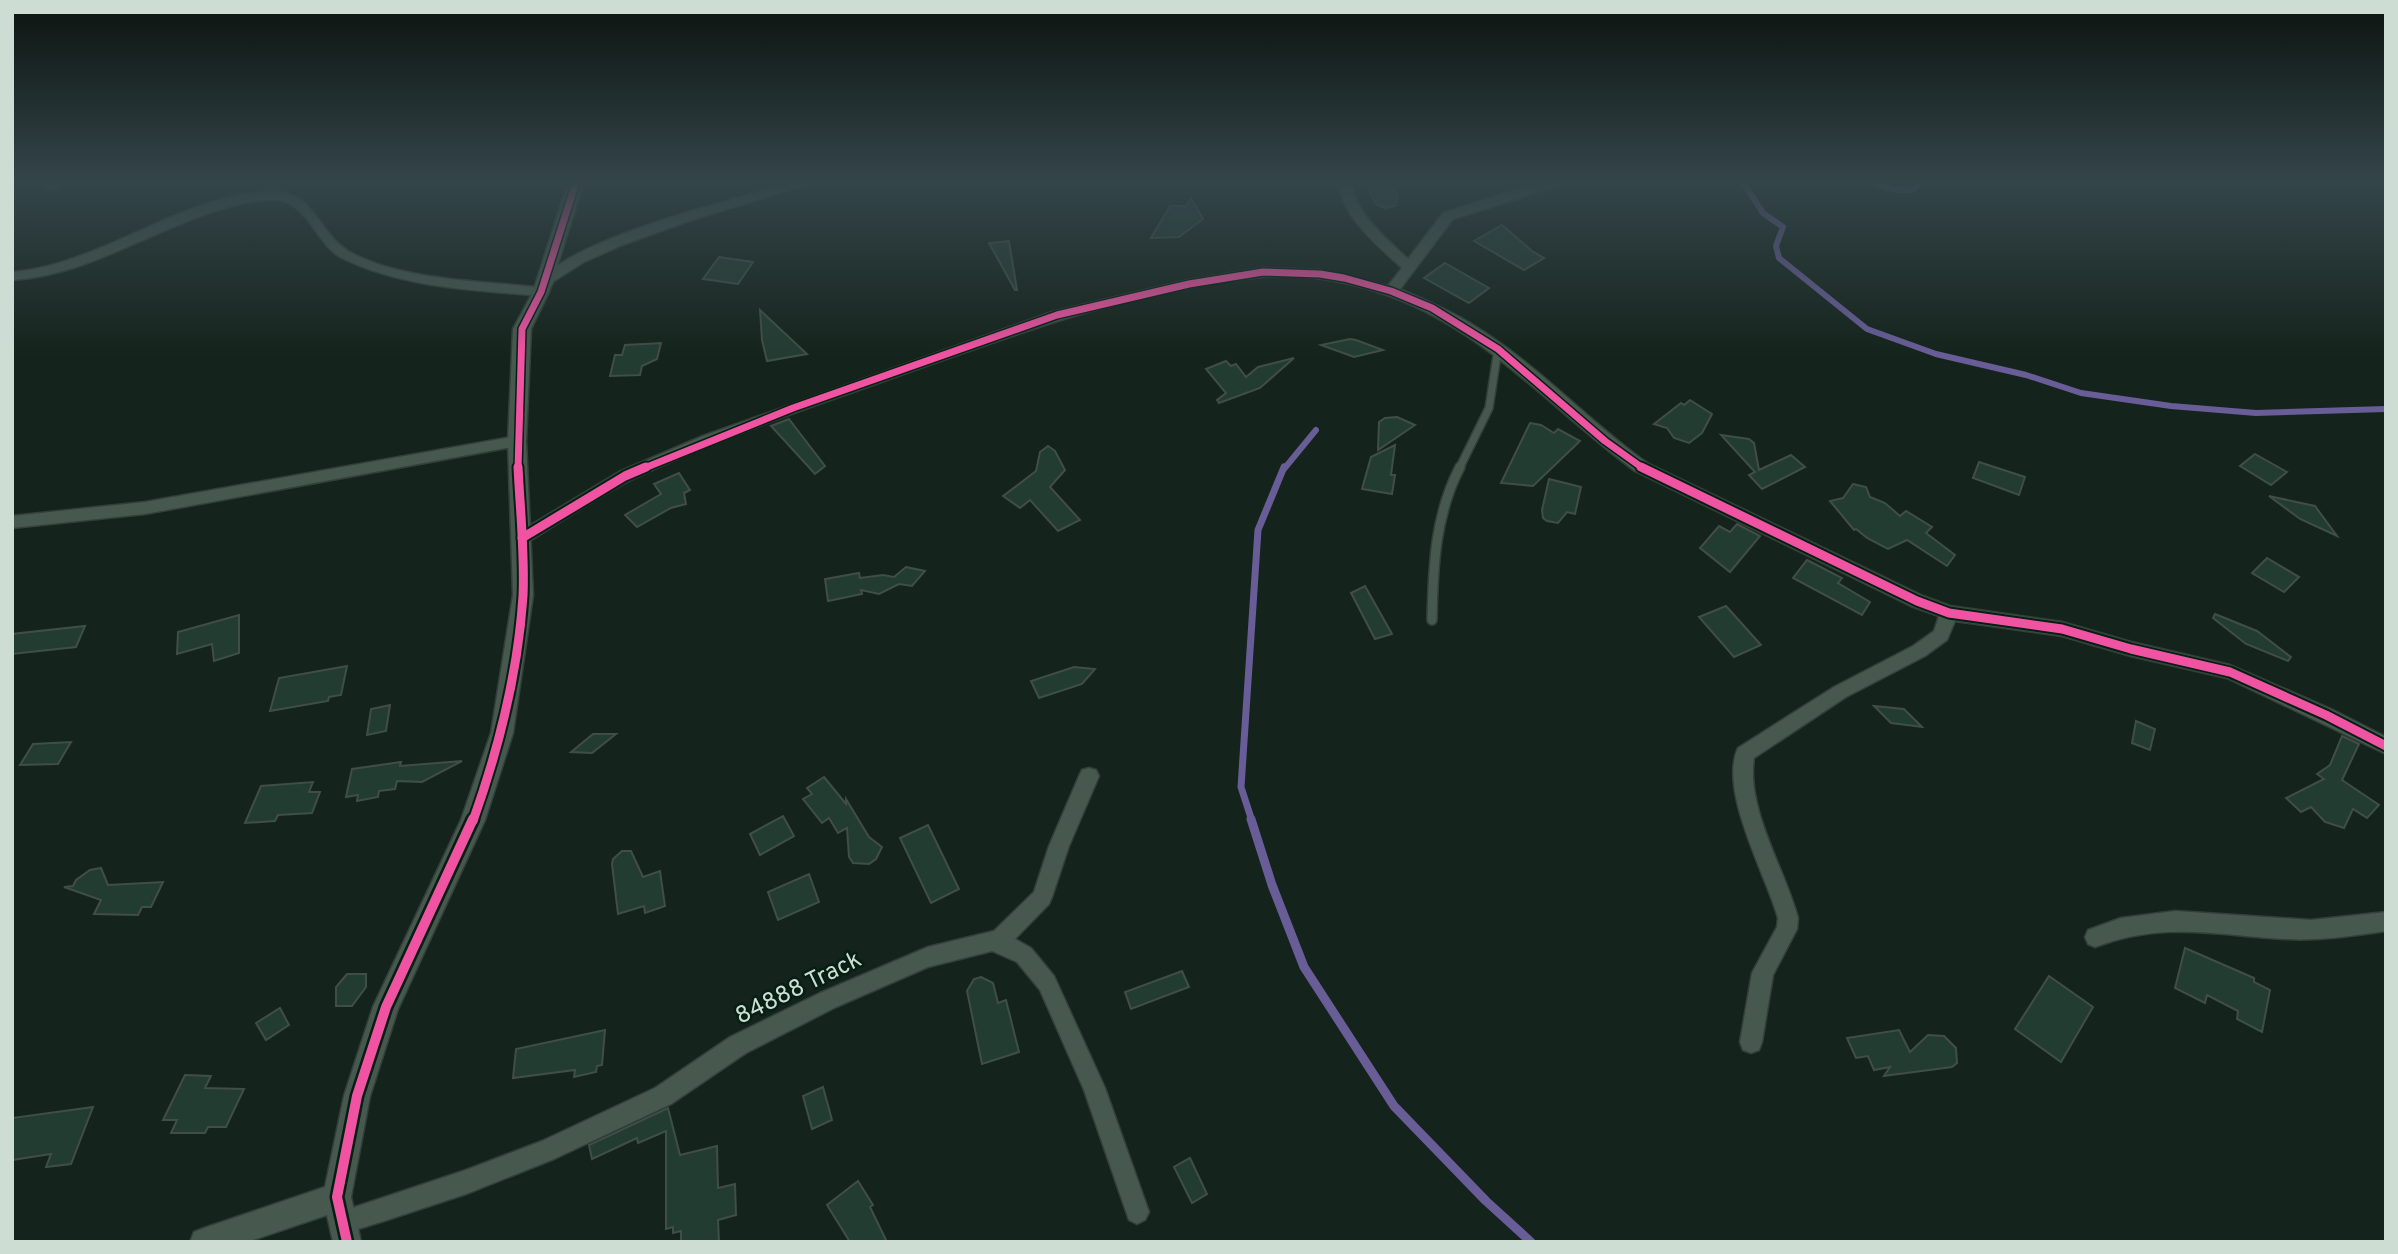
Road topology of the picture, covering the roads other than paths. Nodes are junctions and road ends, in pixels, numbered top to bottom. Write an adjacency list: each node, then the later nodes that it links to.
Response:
1 (135, 241): 8 (street)
2 (327, 241): 10 (street)
3 (557, 241): 10 (street)
4 (621, 241): 10 (street)
5 (1381, 241): 7 (street)
6 (1429, 241): 7 (street)
7 (1409, 267): 9 (street)
8 (12, 276)
9 (1391, 291): 11 (street); 14 (street)
10 (541, 292): 12 (street)
11 (1498, 349): 15 (street); 16 (lane)
12 (517, 440): 13 (street); 14 (street)
13 (12, 522)
14 (522, 538): 24 (street)
15 (1949, 613): 17 (street); 22 (street)
16 (1432, 620)
17 (2386, 746)
18 (1089, 776): 21 (street)
19 (2386, 921): 20 (street)
20 (2095, 937)
21 (999, 941): 23 (street); 24 (street, 84888 Track)
22 (1751, 1042)
23 (1137, 1212)
24 (342, 1220): 25 (street)
25 (204, 1242)

